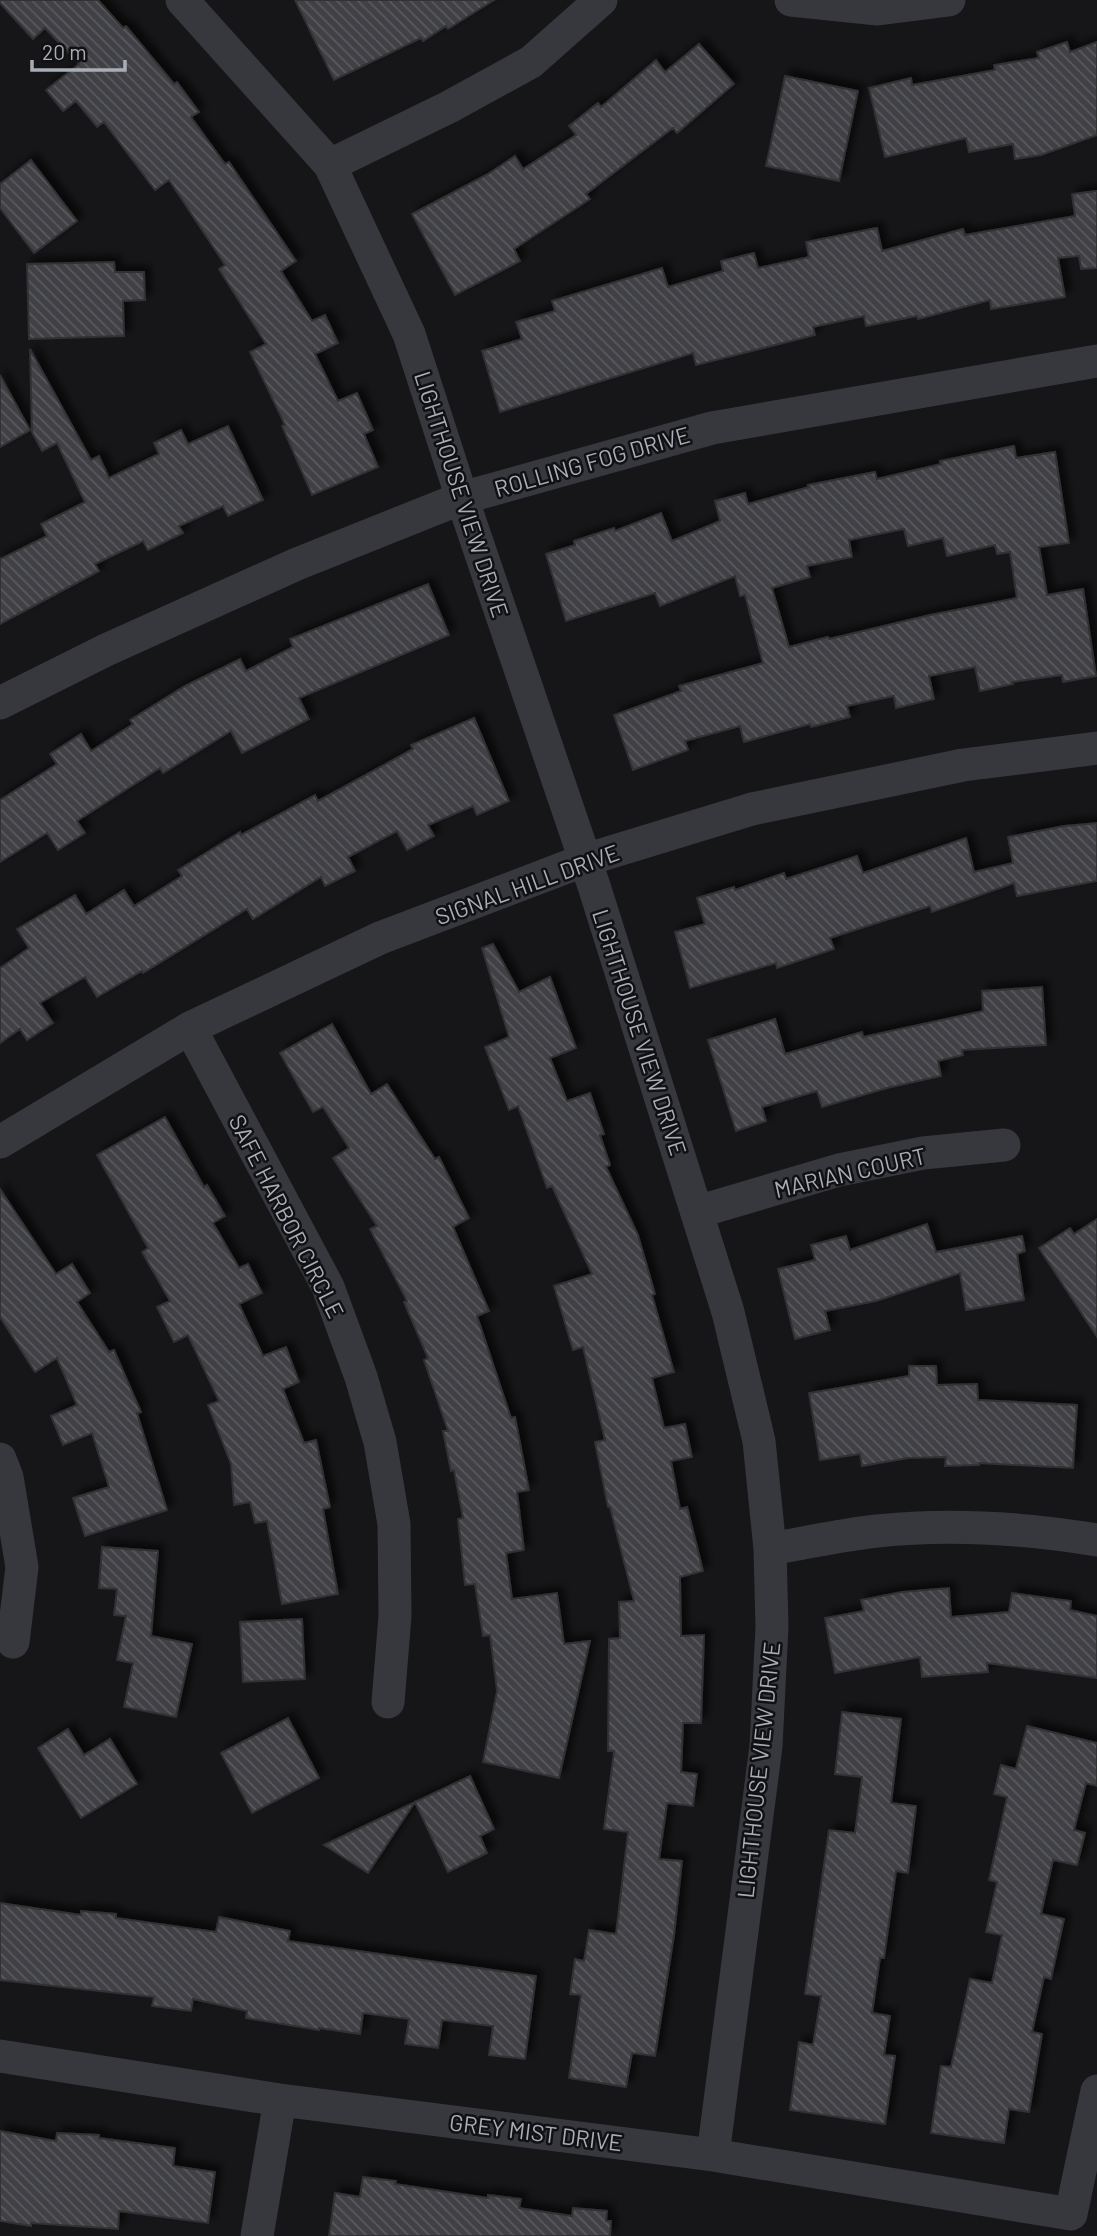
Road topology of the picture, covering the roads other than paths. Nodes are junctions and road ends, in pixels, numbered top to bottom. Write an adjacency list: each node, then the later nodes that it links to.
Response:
1 (182, 0): 5 (street, LIGHTHOUSE VIEW DRIVE)
2 (601, 0): 5 (street)
3 (791, 0): 4 (street)
4 (949, 0)
5 (330, 165): 7 (street, LIGHTHOUSE VIEW DRIVE)
6 (1097, 361): 7 (street, ROLLING FOG DRIVE)
7 (461, 498): 8 (street, ROLLING FOG DRIVE); 10 (street, LIGHTHOUSE VIEW DRIVE)
8 (0, 703)
9 (1097, 748): 10 (street, SIGNAL HILL DRIVE)
10 (585, 860): 11 (street, SIGNAL HILL DRIVE); 14 (street, LIGHTHOUSE VIEW DRIVE)
11 (190, 1028): 12 (street, SIGNAL HILL DRIVE); 19 (street, SAFE HARBOR CIRCLE)
12 (0, 1142)
13 (1004, 1145): 14 (street, MARIAN COURT)
14 (698, 1212): 17 (street, LIGHTHOUSE VIEW DRIVE)
15 (0, 1459): 18 (street)
16 (1097, 1540): 17 (street)
17 (770, 1549): 23 (street, LIGHTHOUSE VIEW DRIVE)
18 (13, 1642)
19 (388, 1702)
20 (0, 2056): 22 (street, GREY MIST DRIVE)
21 (1097, 2091): 23 (street, GREY MIST DRIVE)
22 (280, 2100): 23 (street, GREY MIST DRIVE); 24 (street)
23 (713, 2155)
24 (257, 2236)

